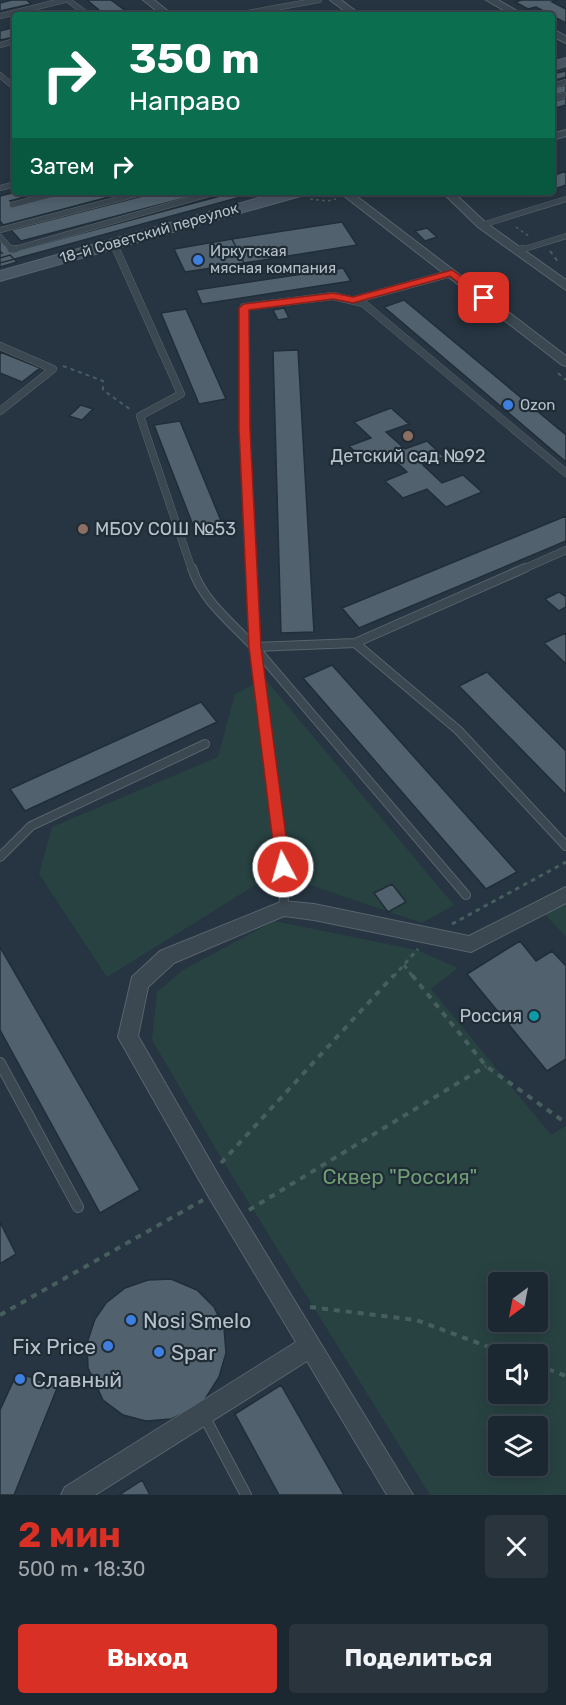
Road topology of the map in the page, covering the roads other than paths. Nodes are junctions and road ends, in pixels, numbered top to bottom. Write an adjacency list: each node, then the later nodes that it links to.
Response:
1 (66, 0): 6 (lane); 7 (lane)
2 (148, 0): 8 (street)
3 (319, 0): 9 (lane)
4 (335, 0): 10 (street)
5 (493, 0): 11 (street)
6 (16, 12)
7 (83, 12)
8 (164, 12)
9 (253, 12)
10 (352, 12)
11 (514, 12)
12 (0, 75): 13 (lane)
13 (12, 85)
14 (48, 195): 21 (lane)
15 (134, 195): 23 (lane)
16 (205, 195): 25 (lane)
17 (298, 195): 26 (street, 18-й Советский переулок)
18 (347, 195): 28 (street)
19 (450, 195): 22 (street)
20 (566, 199): 22 (lane)
21 (12, 204)
22 (482, 225): 27 (street)
23 (0, 230)
24 (566, 236): 27 (lane)
25 (0, 237)
26 (113, 243): 29 (street, 18-й Советский переулок); 38 (lane)
27 (517, 251): 30 (street)
28 (452, 273): 31 (lane); 33 (street)
29 (0, 276)
30 (566, 286)
31 (353, 300): 35 (lane); 38 (lane)
32 (0, 346): 34 (lane)
33 (566, 362)
34 (0, 411)
35 (566, 473)
36 (566, 550): 37 (lane)
37 (355, 643): 38 (lane); 40 (lane)
38 (255, 647): 43 (lane); 44 (lane)
39 (205, 744): 41 (lane)
40 (566, 846)
41 (0, 857)
42 (566, 894): 44 (street)
43 (466, 895)
44 (283, 908): 47 (street)
45 (0, 1063): 46 (lane)
46 (78, 1207)
47 (311, 1346): 48 (street); 51 (street)
48 (203, 1414): 49 (street); 50 (lane)
49 (74, 1495)
50 (246, 1495)
51 (401, 1495)

